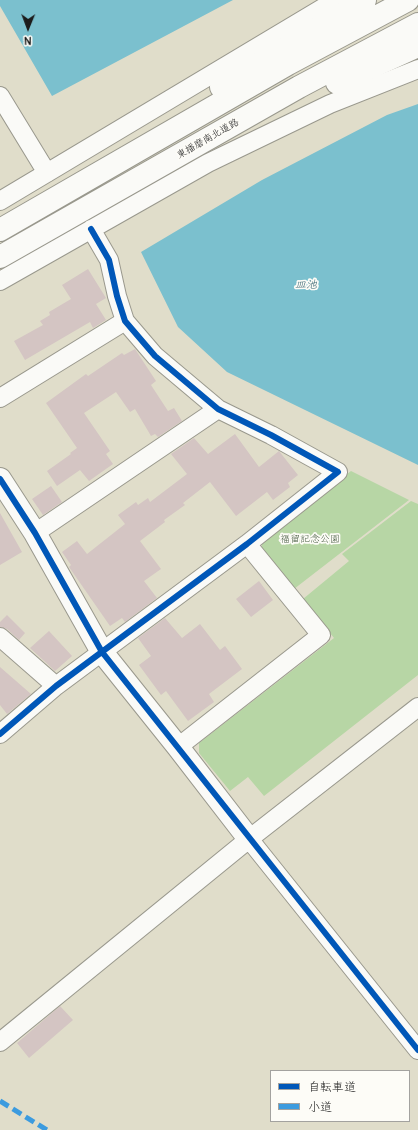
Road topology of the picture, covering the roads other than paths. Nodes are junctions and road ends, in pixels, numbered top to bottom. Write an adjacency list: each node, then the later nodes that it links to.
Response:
1 (336, 0): 8 (street)
2 (366, 0): 12 (main road)
3 (408, 0): 12 (main road)
4 (418, 24): 9 (main road, 東播磨南北道路)
5 (418, 46): 9 (main road)
6 (418, 69): 11 (street)
7 (0, 96): 8 (street)
8 (47, 173): 10 (street)
9 (140, 177): 13 (main road, 東播磨南北道路)
10 (0, 201)
11 (91, 229): 14 (street); 15 (street)
12 (0, 230)
13 (0, 257)
14 (0, 281)
15 (126, 321): 16 (street); 17 (street)
16 (0, 398)
17 (218, 409): 19 (street); 20 (street)
18 (0, 479): 19 (main road)
19 (35, 533): 22 (main road)
20 (247, 544): 22 (street); 26 (street)
21 (0, 637): 23 (street)
22 (102, 652): 23 (street); 26 (main road)
23 (56, 686): 25 (street)
24 (418, 707): 27 (street)
25 (0, 734)
26 (178, 747): 27 (main road)
27 (249, 839): 28 (street); 29 (street)
28 (0, 1042)
29 (418, 1050)

